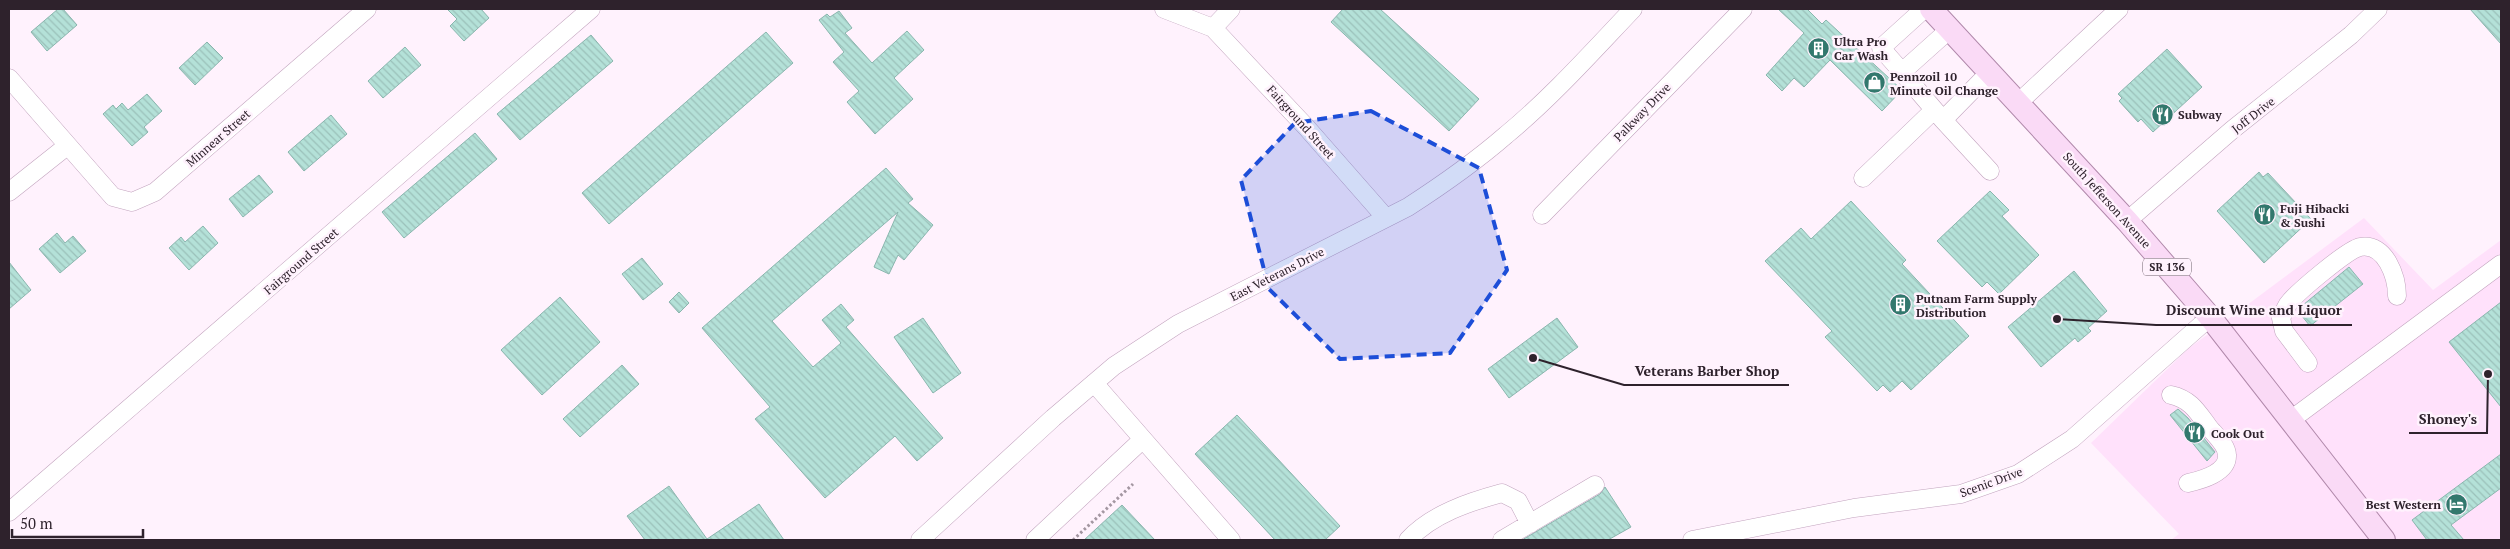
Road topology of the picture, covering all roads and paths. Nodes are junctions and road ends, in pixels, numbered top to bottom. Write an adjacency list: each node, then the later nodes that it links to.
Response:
1 (367, 9): 18 (street, Minnear Street)
2 (591, 9): 36 (street, Fairground Street)
3 (1164, 9): 11 (street, Fairground Street)
4 (1231, 9): 11 (street)
5 (1633, 9): 23 (street, East Veterans Drive)
6 (1743, 9): 22 (street, Palkway Drive)
7 (1924, 9): 13 (street)
8 (1931, 9): 12 (main road, South Jefferson Avenue / SR 136)
9 (2119, 9): 16 (street)
10 (2378, 9): 24 (street, Joff Drive)
11 (1213, 28): 23 (street, Fairground Street)
12 (1950, 29): 13 (street); 14 (main road, South Jefferson Avenue / SR 136)
13 (1902, 72): 17 (street)
14 (1990, 72): 16 (main road, South Jefferson Avenue / SR 136); 17 (street)
15 (9, 78): 18 (street, Minnear Street)
16 (2018, 103): 24 (main road, South Jefferson Avenue / SR 136)
17 (1938, 115): 19 (street); 20 (street)
18 (67, 146): 21 (street)
19 (1990, 171)
20 (1863, 178)
21 (9, 192)
22 (1542, 215)
23 (1386, 218): 29 (street, East Veterans Drive)
24 (2127, 220): 27 (main road, South Jefferson Avenue / SR 136)
25 (2501, 264): 31 (street)
26 (2397, 296): 28 (street)
27 (2210, 317): 31 (main road, South Jefferson Avenue / SR 136); 44 (street, Scenic Drive)
28 (2308, 363)
29 (1094, 383): 32 (street); 38 (street, East Veterans Drive)
30 (2170, 395): 33 (street)
31 (2292, 419): 45 (main road, South Jefferson Avenue / SR 136)
32 (1142, 440): 39 (street); 41 (street)
33 (2188, 482)
34 (1133, 484): 40 (path)
35 (1595, 486): 37 (street)
36 (9, 512)
37 (1530, 524): 42 (street); 43 (street)
38 (920, 540)
39 (1035, 540)
40 (1073, 540)
41 (1231, 540)
42 (1408, 540)
43 (1502, 540)
44 (1692, 540)
45 (2384, 540)

